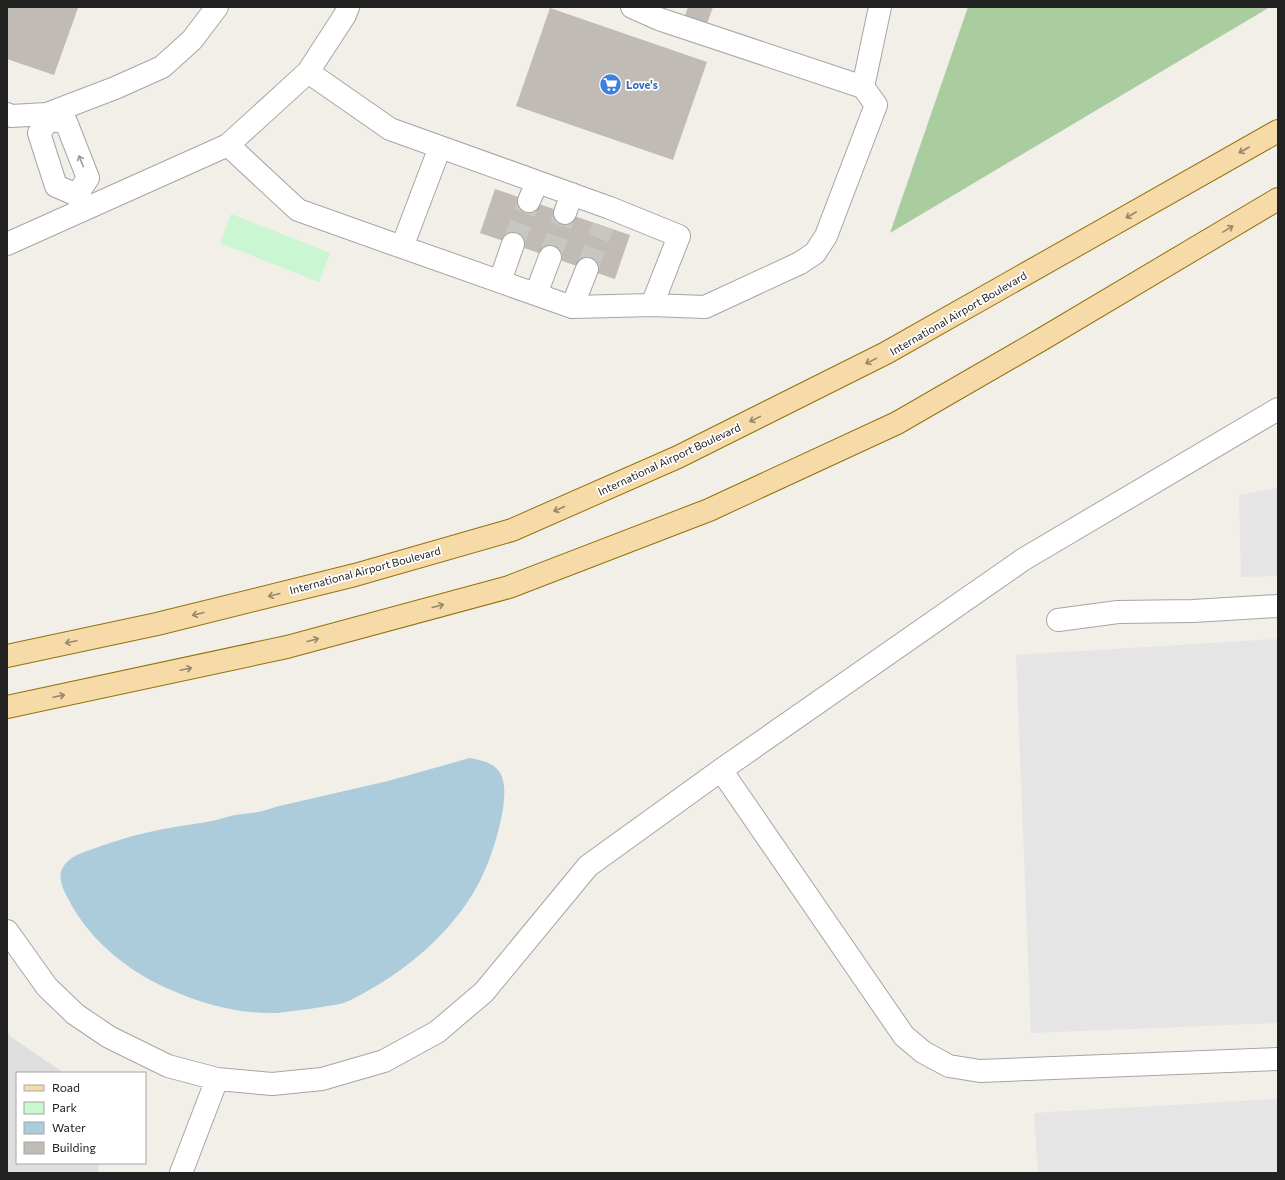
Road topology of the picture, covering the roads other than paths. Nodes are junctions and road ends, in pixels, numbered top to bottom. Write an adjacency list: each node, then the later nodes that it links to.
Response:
1 (217, 7): 8 (street)
2 (348, 7): 5 (street)
3 (632, 7): 6 (street)
4 (880, 7): 6 (street)
5 (308, 72): 10 (street); 11 (street)
6 (863, 86): 21 (street)
7 (7, 114): 8 (street)
8 (48, 117): 13 (street); 13 (street, one-way to 8)
9 (1278, 131): 26 (main road, International Airport Boulevard, one-way to 26)
10 (228, 145): 13 (street); 16 (street)
11 (440, 147): 16 (street); 21 (street)
12 (1278, 199): 27 (main road, one-way to 12)
13 (80, 203): 14 (street)
14 (7, 244)
15 (514, 244): 19 (street)
16 (402, 247): 19 (street)
17 (550, 257): 20 (street)
18 (587, 269): 22 (street)
19 (500, 281): 20 (street)
20 (536, 294): 22 (street)
21 (652, 304): 22 (street)
22 (572, 308)
23 (1278, 409): 29 (street)
24 (1278, 606): 25 (street)
25 (1058, 620)
26 (7, 656)
27 (16, 705): 28 (main road)
28 (7, 725)
29 (721, 770): 31 (street); 32 (street)
30 (7, 931): 32 (street)
31 (1278, 1059)
32 (217, 1079): 33 (street)
33 (181, 1173)

